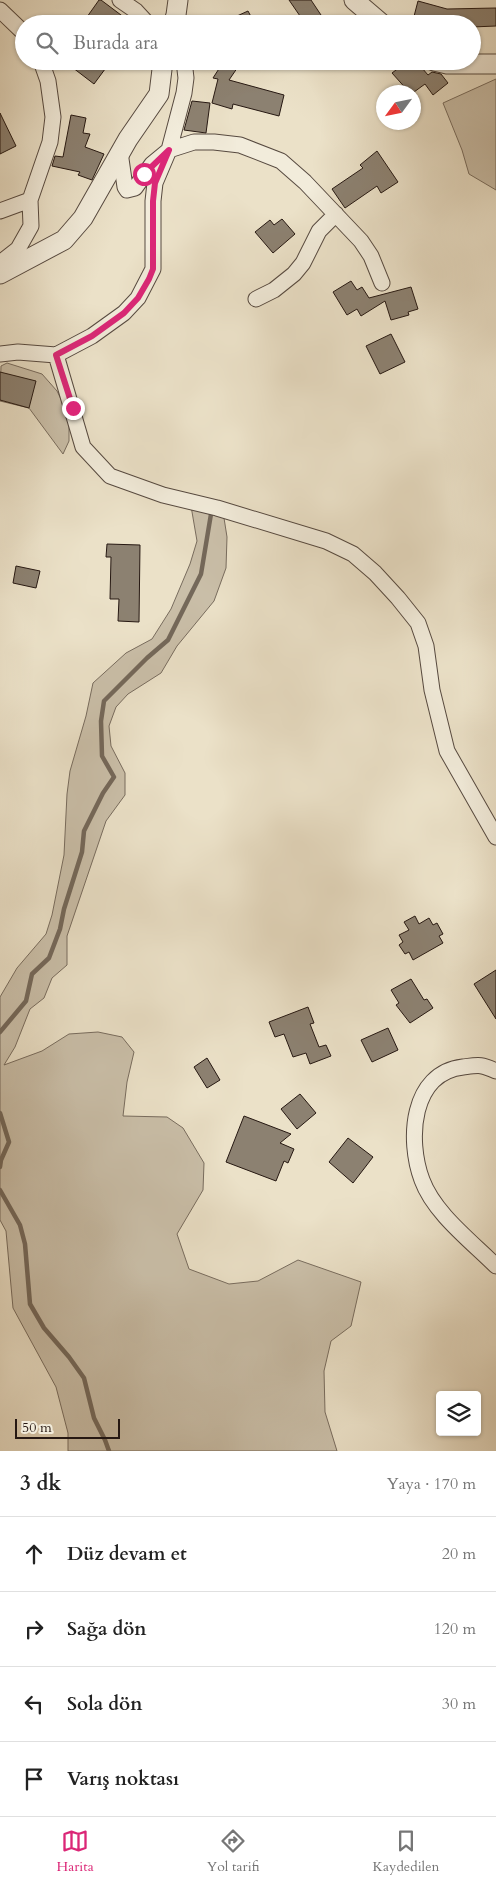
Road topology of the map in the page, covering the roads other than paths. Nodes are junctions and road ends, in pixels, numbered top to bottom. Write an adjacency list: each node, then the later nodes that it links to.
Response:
1 (120, 0): 4 (street)
2 (354, 0): 5 (street)
3 (0, 10): 6 (street)
4 (140, 15)
5 (372, 15)
6 (15, 24)
7 (481, 64): 8 (street)
8 (496, 64)
9 (44, 70): 14 (street)
10 (162, 70): 13 (street)
11 (185, 70): 12 (street)
12 (169, 150): 13 (street); 16 (street); 22 (street)
13 (120, 152): 18 (street)
14 (30, 200): 15 (street); 17 (street)
15 (0, 211)
16 (336, 214): 19 (street); 20 (street)
17 (0, 263)
18 (0, 274)
19 (382, 284)
20 (256, 299)
21 (0, 354): 22 (street)
22 (56, 355): 23 (street)
23 (496, 837)
24 (482, 1065): 25 (street); 26 (street); 27 (street)
25 (496, 1071)
26 (496, 1083)
27 (496, 1266)

